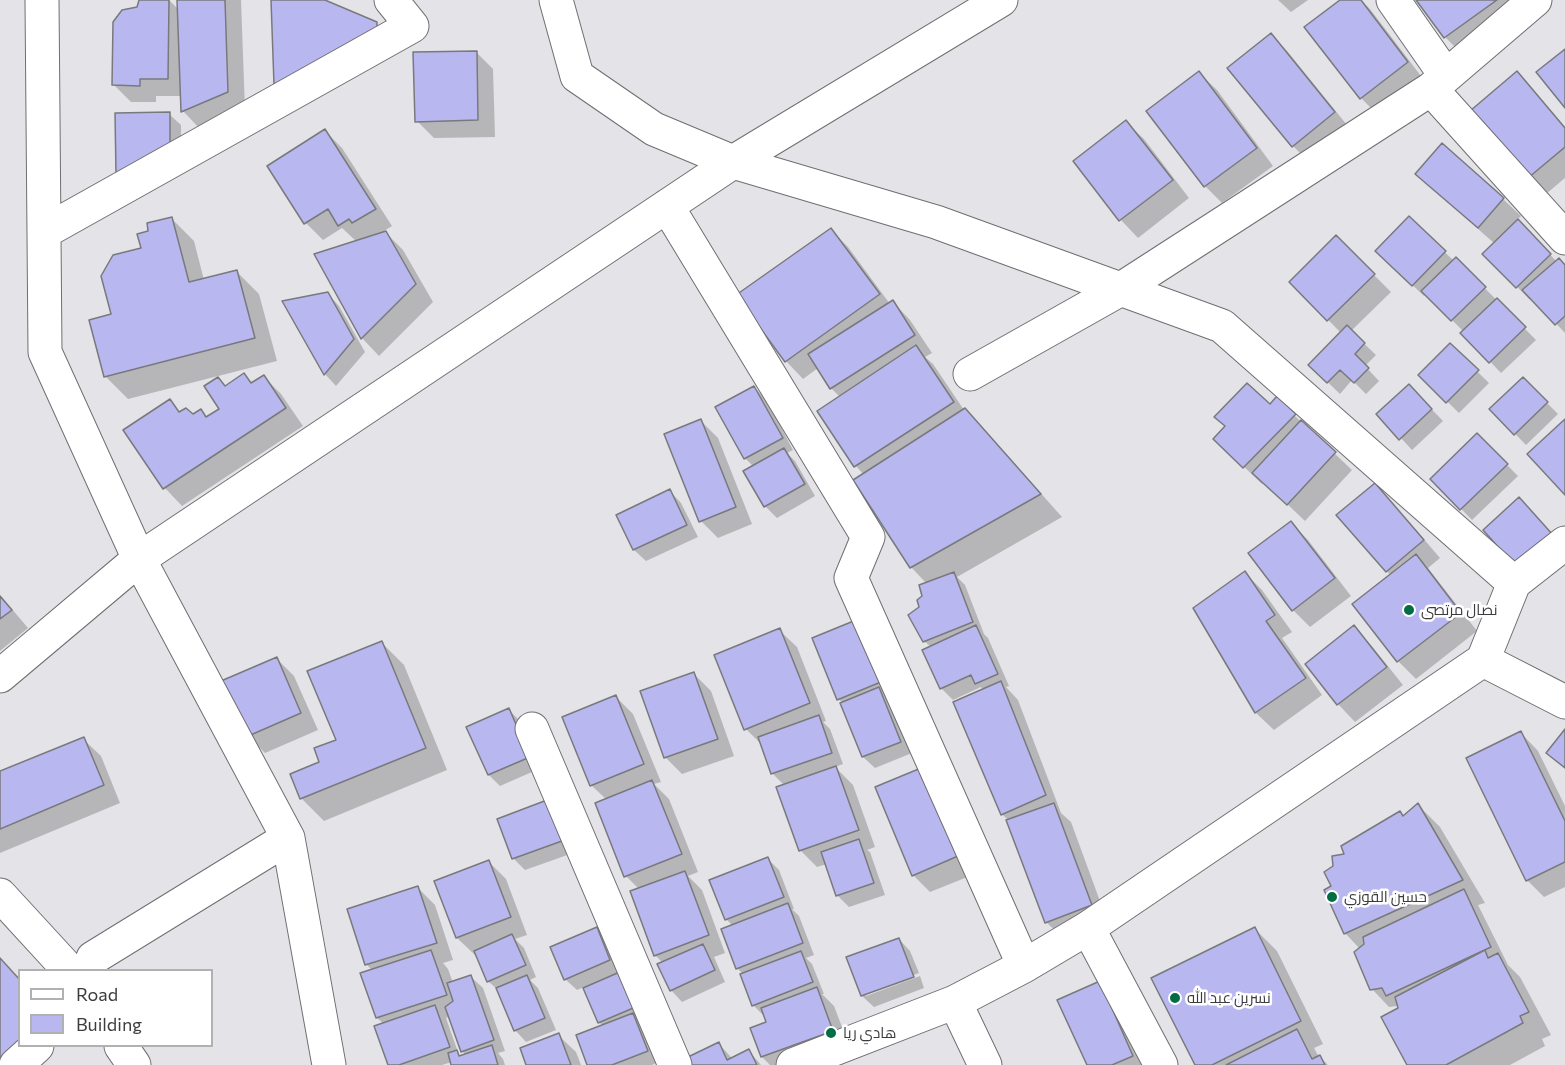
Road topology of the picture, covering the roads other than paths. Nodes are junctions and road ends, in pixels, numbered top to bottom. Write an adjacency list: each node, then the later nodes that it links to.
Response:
1 (42, 0): 10 (street)
2 (391, 0): 10 (street)
3 (556, 0): 8 (street)
4 (1001, 0): 8 (street)
5 (1392, 0): 7 (street)
6 (1535, 0): 7 (street)
7 (1439, 82): 11 (street); 12 (street)
8 (733, 162): 9 (street); 12 (street)
9 (667, 206): 15 (street); 24 (street)
10 (44, 232): 15 (street)
11 (1565, 238)
12 (1121, 289): 13 (street); 16 (street)
13 (970, 374)
14 (1565, 543): 16 (street)
15 (139, 559): 18 (street); 21 (street)
16 (1514, 583): 17 (street)
17 (1483, 660): 19 (street); 23 (street)
18 (0, 676)
19 (1565, 702)
20 (532, 729): 33 (street)
21 (288, 838): 26 (street); 32 (street)
22 (0, 895): 25 (street)
23 (1088, 928): 24 (street); 36 (street)
24 (1024, 966): 27 (street)
25 (68, 969)
26 (89, 969)
27 (955, 1002): 34 (street); 35 (street)
28 (36, 1047): 30 (street)
29 (122, 1047): 31 (street)
30 (16, 1065)
31 (134, 1065)
32 (329, 1065)
33 (675, 1065)
34 (793, 1065)
35 (985, 1065)
36 (1161, 1065)

